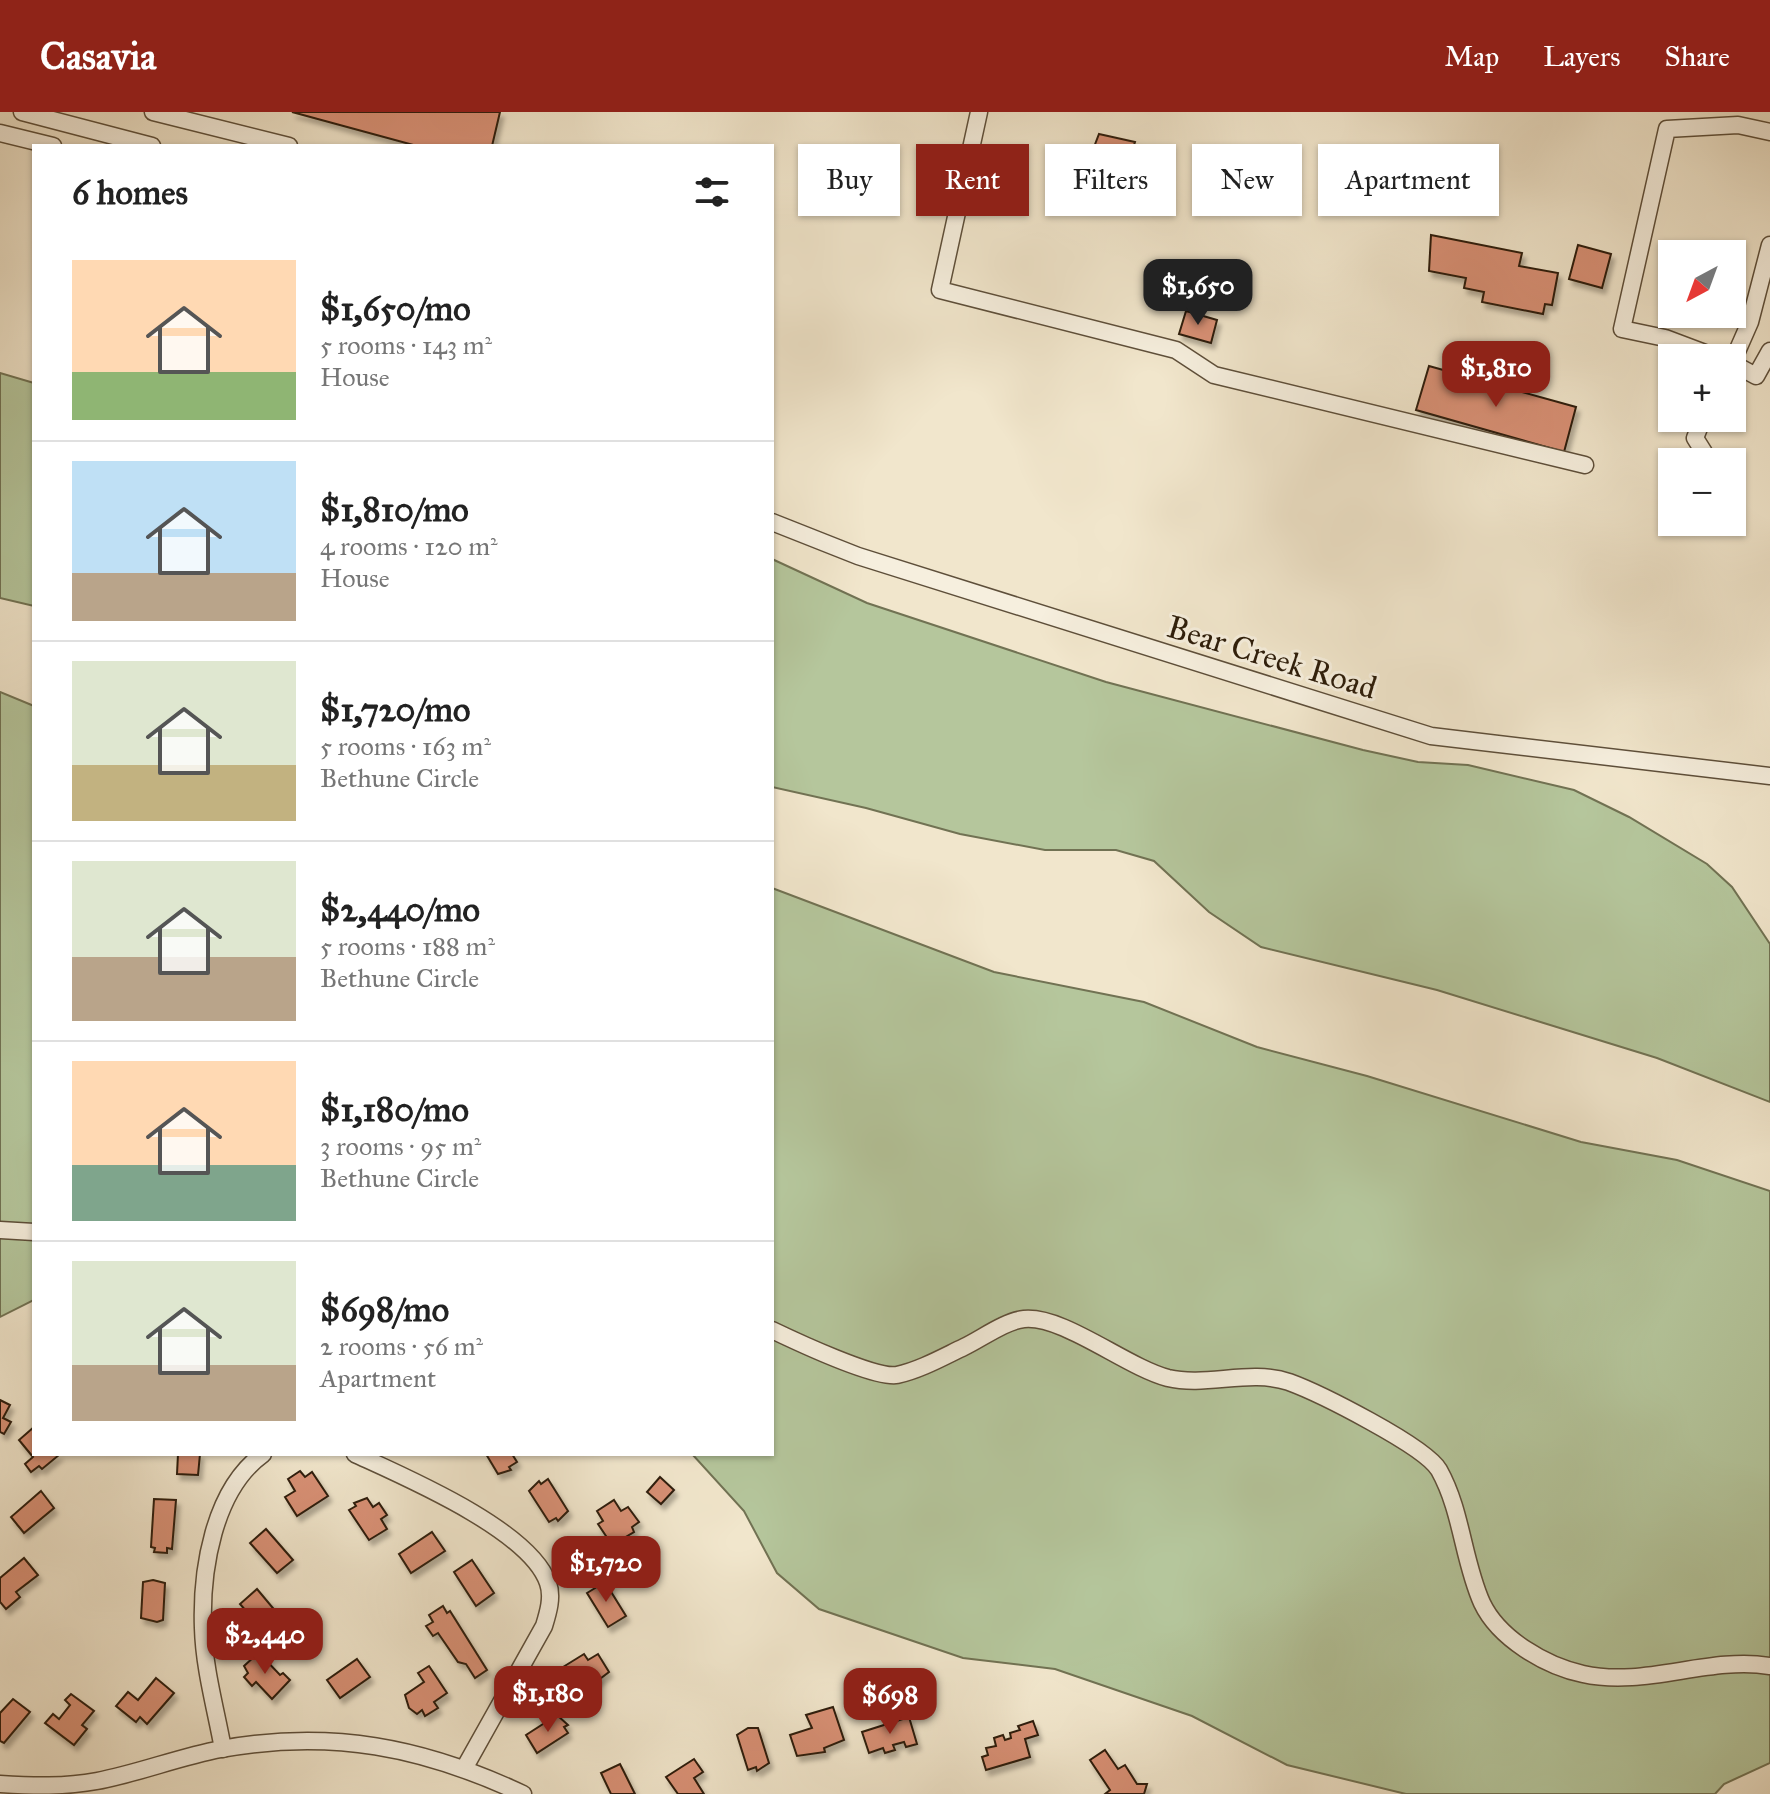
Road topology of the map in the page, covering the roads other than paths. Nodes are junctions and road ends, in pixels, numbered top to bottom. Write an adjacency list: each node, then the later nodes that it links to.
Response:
1 (22, 112): 7 (street)
2 (153, 112): 8 (street)
3 (979, 112): 14 (street)
4 (1770, 132): 10 (street)
5 (0, 133): 6 (street)
6 (45, 144)
7 (144, 144)
8 (281, 144)
9 (1770, 245): 11 (street)
10 (1681, 344)
11 (1740, 344)
12 (1770, 351): 13 (street)
13 (1746, 371)
14 (1585, 465)
15 (774, 523): 16 (street, Bear Creek Road)
16 (1770, 776)
17 (0, 1230): 18 (street)
18 (32, 1232)
19 (774, 1331): 22 (street)
20 (261, 1456): 23 (street)
21 (359, 1456): 24 (street)
22 (1770, 1666)
23 (223, 1749): 24 (street); 25 (street)
24 (465, 1767): 26 (street)
25 (0, 1784)
26 (523, 1794)

